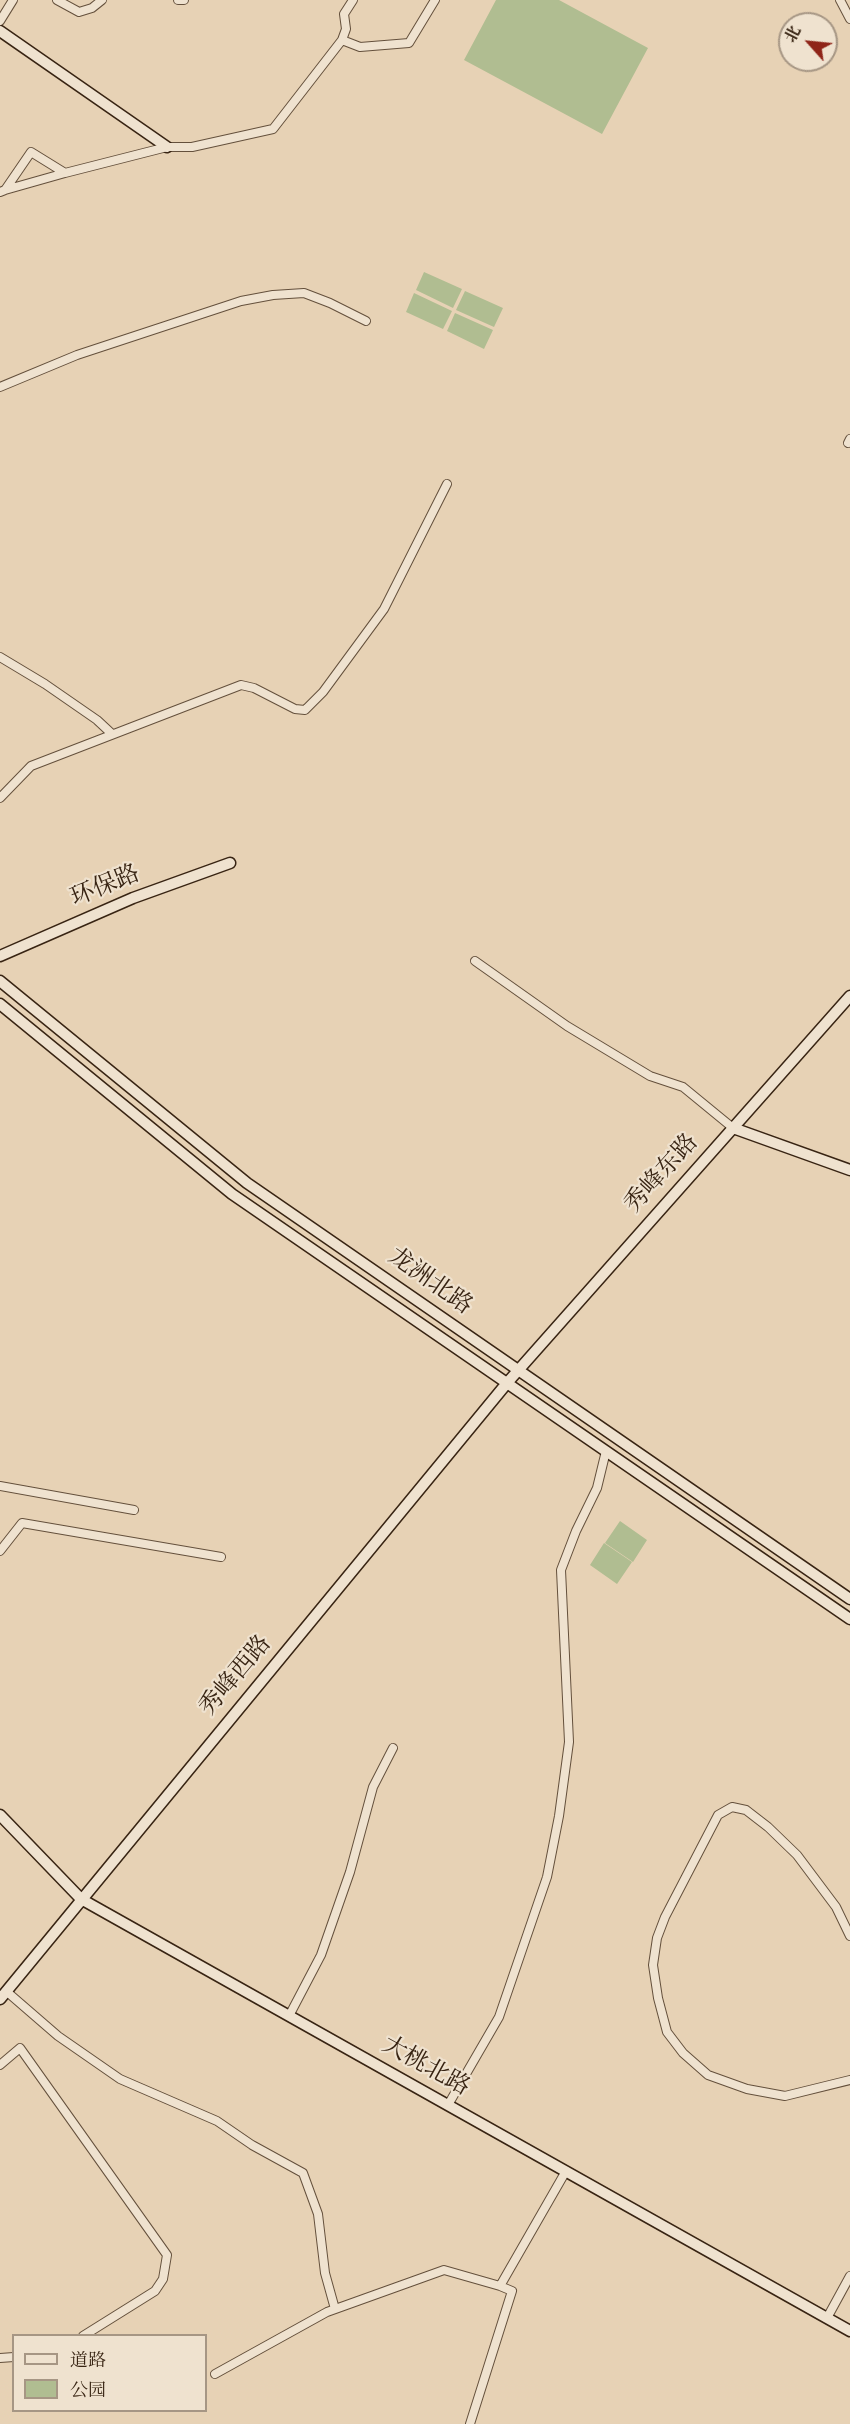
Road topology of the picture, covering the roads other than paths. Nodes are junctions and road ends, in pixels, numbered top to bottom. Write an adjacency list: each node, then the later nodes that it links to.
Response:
1 (13, 0): 10 (street)
2 (57, 0): 3 (street)
3 (102, 0)
4 (178, 0): 5 (street)
5 (184, 0)
6 (353, 0): 12 (street)
7 (435, 0): 12 (street)
8 (840, 0): 9 (street)
9 (850, 19)
10 (0, 21)
11 (0, 32): 13 (street)
12 (342, 40): 13 (street)
13 (167, 147): 14 (street)
14 (64, 173): 15 (street); 15 (street)
15 (2, 191)
16 (366, 321): 17 (street)
17 (0, 387)
18 (447, 484): 20 (street)
19 (0, 657): 20 (street)
20 (112, 734): 21 (street)
21 (0, 798)
22 (230, 863): 23 (street, 环保路)
23 (0, 956)
24 (475, 961): 28 (street)
25 (0, 981): 30 (street, 龙洲北路)
26 (850, 996): 28 (street, 秀峰东路)
27 (0, 1004): 31 (street, 龙洲北路)
28 (733, 1128): 29 (street); 30 (street, 秀峰东路)
29 (850, 1170)
30 (518, 1371): 31 (street, 秀峰东路); 37 (street, 龙洲北路)
31 (507, 1383): 32 (street, 龙洲北路); 41 (street, 秀峰西路)
32 (606, 1450): 38 (street, 龙洲北路); 47 (street)
33 (0, 1486): 34 (street)
34 (134, 1510)
35 (0, 1551): 36 (street)
36 (221, 1557)
37 (850, 1599)
38 (850, 1619)
39 (393, 1748): 44 (street)
40 (0, 1815): 41 (street, 大桃北路)
41 (81, 1899): 43 (street, 秀峰西路); 44 (street, 大桃北路)
42 (850, 1936): 46 (street)
43 (3, 1995): 51 (street)
44 (289, 2016): 47 (street, 大桃北路)
45 (0, 2065): 54 (street)
46 (850, 2080)
47 (448, 2105): 48 (street, 大桃北路)
48 (566, 2171): 50 (street); 52 (street, 大桃北路)
49 (850, 2277): 52 (street)
50 (500, 2286): 51 (street); 56 (street)
51 (335, 2309): 55 (street)
52 (827, 2318): 53 (street, 大桃北路)
53 (850, 2331)
54 (86, 2334)
55 (215, 2374)
56 (470, 2424)

